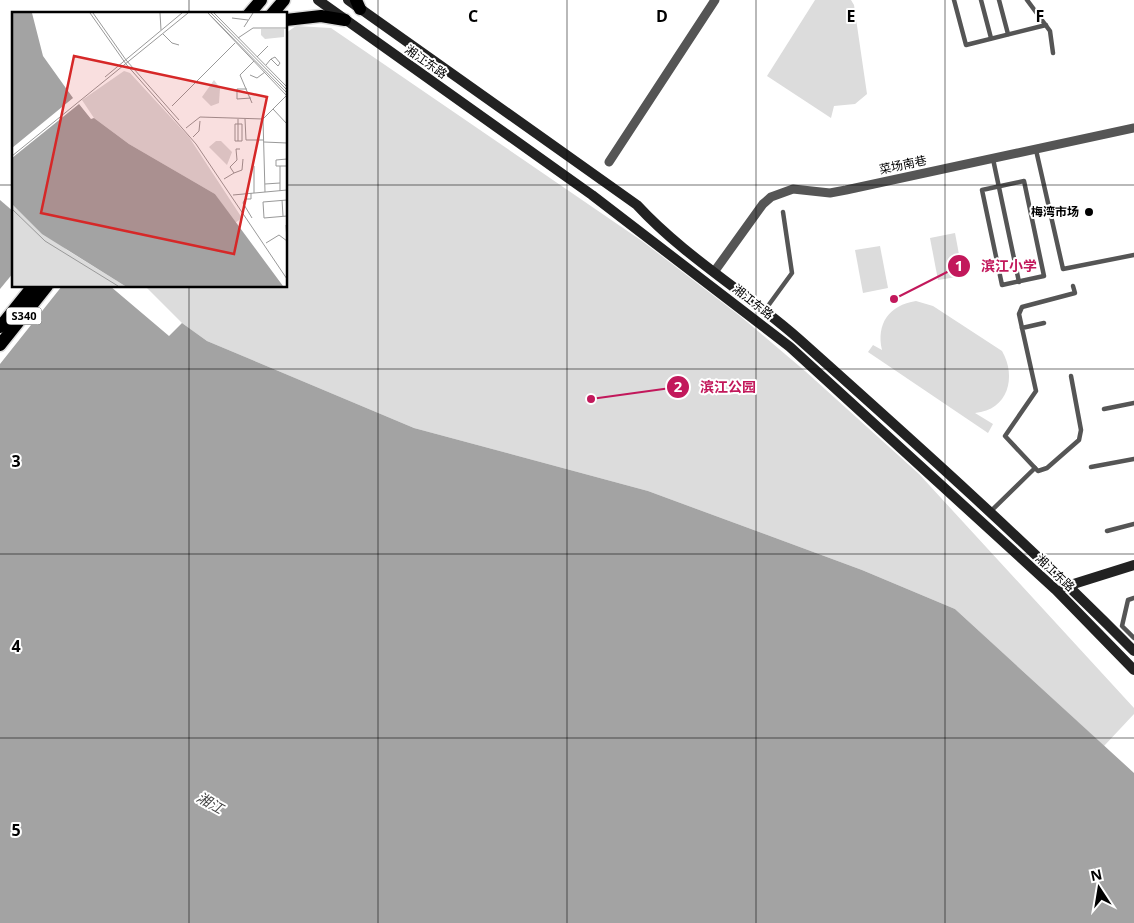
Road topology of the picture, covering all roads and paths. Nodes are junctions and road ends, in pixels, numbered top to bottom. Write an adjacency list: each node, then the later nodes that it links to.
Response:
1 (261, 0): 11 (main road)
2 (284, 0): 12 (main road)
3 (318, 0): 14 (main road, 湘江东路)
4 (348, 0): 10 (main road, 湘江东路)
5 (715, 0): 24 (street)
6 (954, 0): 18 (lane)
7 (981, 0): 18 (lane)
8 (999, 0): 17 (lane)
9 (1026, 0): 15 (lane)
10 (358, 5): 16 (main road, 湘江东路)
11 (252, 12)
12 (274, 12)
13 (288, 20): 14 (main road)
14 (345, 20): 19 (main road, 湘江东路)
15 (1046, 25): 17 (lane); 20 (lane)
16 (386, 28): 19 (main road); 28 (main road, 湘江东路)
17 (1008, 34): 18 (lane)
18 (991, 38)
19 (377, 43): 49 (main road, 湘江东路)
20 (1053, 53)
21 (1134, 128): 22 (street, 菜场南巷)
22 (1036, 150): 23 (street, 菜场南巷); 27 (lane)
23 (992, 159): 25 (lane); 28 (street, 菜场南巷)
24 (609, 162)
25 (998, 186): 29 (lane); 29 (lane); 29 (lane)
26 (783, 212): 33 (lane)
27 (1134, 254)
28 (714, 272): 33 (main road, 湘江东路)
29 (1019, 282)
30 (1073, 286): 36 (lane)
31 (31, 288): 35 (main road, S340)
32 (45, 288): 37 (main road, S340)
33 (764, 311): 44 (main road, 湘江东路)
34 (1044, 323): 36 (lane)
35 (0, 327)
36 (1022, 328): 43 (lane)
37 (0, 345)
38 (1071, 376): 43 (lane)
39 (1134, 403): 40 (lane)
40 (1104, 410)
41 (1134, 459): 42 (lane)
42 (1091, 467)
43 (1035, 468): 44 (lane)
44 (989, 512): 48 (main road, 湘江东路)
45 (1134, 524): 46 (lane)
46 (1107, 531)
47 (1134, 565): 48 (main road)
48 (1068, 586): 49 (main road); 52 (main road, 湘江东路)
49 (1056, 590): 53 (main road, 湘江东路)
50 (1134, 598): 51 (lane)
51 (1134, 638)
52 (1134, 651)
53 (1134, 670)

